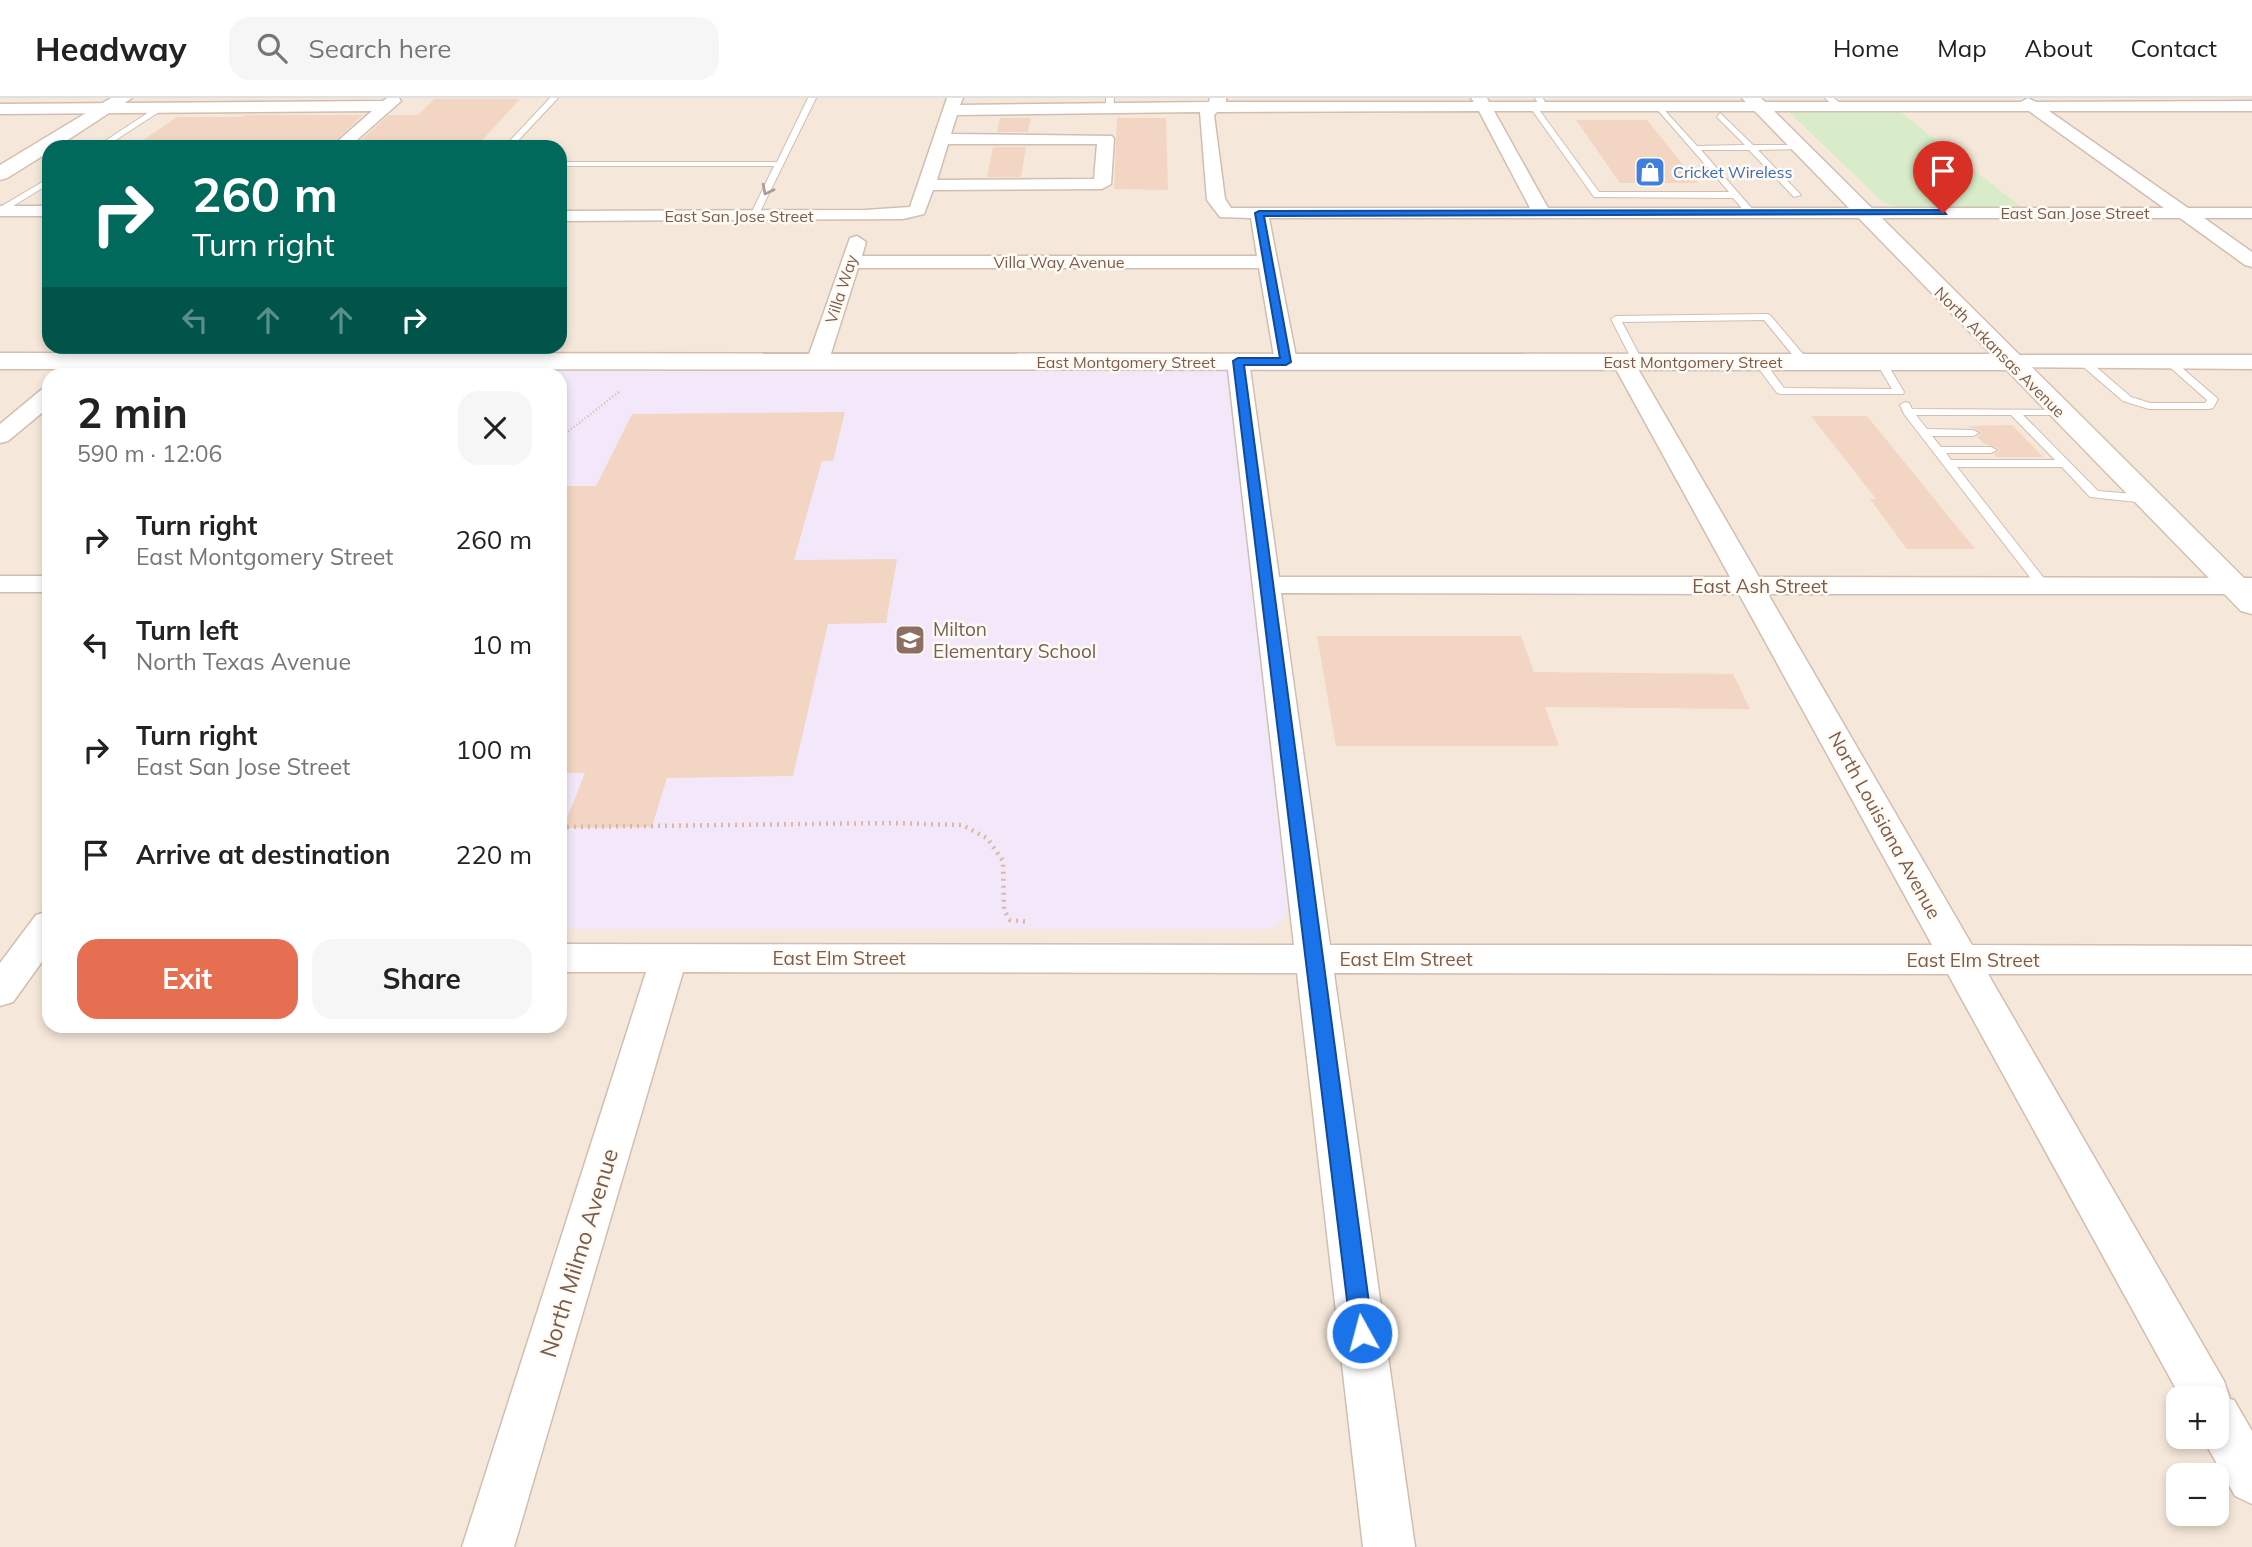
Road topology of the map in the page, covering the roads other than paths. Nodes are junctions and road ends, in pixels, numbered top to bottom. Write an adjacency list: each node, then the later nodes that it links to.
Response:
1 (123, 98): 17 (street)
2 (554, 98): 24 (lane)
3 (812, 98): 32 (lane)
4 (392, 102): 15 (street); 23 (street)
5 (1215, 102): 6 (street); 14 (street); 41 (street, East San Jose Street)
6 (1481, 102): 7 (street); 46 (street)
7 (1541, 102): 11 (street); 36 (lane)
8 (1755, 102): 9 (street); 11 (street); 28 (street, North Arkansas Avenue)
9 (1834, 102): 10 (street)
10 (2026, 102): 16 (street); 44 (street)
11 (1646, 103): 26 (lane)
12 (952, 104): 13 (street); 20 (street)
13 (1068, 104): 14 (street)
14 (1110, 104)
15 (164, 106): 17 (street); 22 (lane)
16 (2252, 106)
17 (106, 108): 18 (street); 21 (street)
18 (0, 109)
19 (1720, 115): 27 (lane)
20 (940, 139): 29 (street); 35 (street)
21 (55, 140)
22 (111, 140)
23 (347, 140)
24 (515, 140)
25 (42, 148): 33 (street)
26 (1695, 148): 27 (lane); 37 (lane)
27 (1752, 148): 28 (lane); 38 (lane)
28 (1800, 148): 43 (street, North Arkansas Avenue)
29 (933, 161): 30 (street); 35 (street)
30 (956, 161)
31 (567, 164): 32 (lane)
32 (780, 164): 50 (lane, one-way to 50)
33 (0, 174)
34 (42, 184): 39 (lane)
35 (925, 185): 48 (street, East San Jose Street)
36 (1597, 195): 37 (lane); 47 (lane)
37 (1736, 195): 42 (lane)
38 (1797, 195)
39 (0, 211): 40 (street)
40 (42, 211)
41 (1259, 213): 46 (street, East San Jose Street); 53 (street)
42 (1751, 213): 43 (street, East San Jose Street); 47 (street, East San Jose Street)
43 (1863, 213): 44 (street, East San Jose Street); 62 (street, North Arkansas Avenue)
44 (2183, 213): 45 (street, East San Jose Street); 51 (street)
45 (2252, 213)
46 (1543, 214): 47 (street, East San Jose Street)
47 (1609, 214)
48 (865, 215): 50 (street, East San Jose Street); 52 (street, Villa Way)
49 (567, 216): 50 (street, East San Jose Street)
50 (754, 216)
51 (2252, 261)
52 (850, 262): 53 (street, Villa Way Avenue); 66 (street, Villa Way)
53 (1267, 262): 57 (street)
54 (0, 361): 55 (street, East Montgomery Street)
55 (90, 361): 67 (street, East Montgomery Street)
56 (1238, 361): 57 (street, East Montgomery Street); 66 (street, East Montgomery Street); 87 (street)
57 (1286, 362): 58 (street, East Montgomery Street)
58 (1631, 362): 59 (street, East Montgomery Street); 60 (lane); 88 (street, North Louisiana Avenue)
59 (1759, 362): 60 (street, East Montgomery Street); 68 (lane)
60 (1804, 362): 61 (street, East Montgomery Street)
61 (1881, 362): 62 (street, East Montgomery Street); 68 (lane)
62 (2010, 362): 63 (street, East Montgomery Street); 72 (street, North Arkansas Avenue)
63 (2084, 362): 64 (street, East Montgomery Street); 64 (lane)
64 (2169, 362): 65 (street, East Montgomery Street)
65 (2252, 362)
66 (817, 363): 67 (street, East Montgomery Street)
67 (467, 368)
68 (1899, 392): 70 (lane)
69 (42, 401): 77 (street)
70 (1908, 412): 71 (lane); 73 (lane)
71 (2014, 412): 72 (lane); 76 (lane)
72 (2060, 412): 84 (street, North Arkansas Avenue)
73 (1924, 432): 74 (lane); 78 (lane)
74 (1973, 433)
75 (2020, 433): 76 (lane)
76 (2035, 433): 81 (lane)
77 (0, 436)
78 (1938, 450): 79 (lane); 82 (lane)
79 (1991, 450)
80 (2037, 451): 81 (lane)
81 (2051, 451): 83 (lane)
82 (1948, 463): 83 (lane); 89 (lane)
83 (2064, 464): 84 (lane)
84 (2146, 499): 90 (street, North Arkansas Avenue)
85 (0, 584): 86 (street)
86 (42, 584)
87 (1268, 585): 88 (street, East Ash Street); 95 (street)
88 (1751, 586): 89 (street, East Ash Street); 96 (street, North Louisiana Avenue)
89 (2044, 586): 90 (street, East Ash Street)
90 (2246, 592)
91 (42, 934): 92 (street)
92 (25, 957): 98 (street)
93 (567, 958): 94 (street, East Elm Street)
94 (669, 958): 95 (street, East Elm Street); 102 (street, North Milmo Avenue)
95 (1315, 959): 96 (street, East Elm Street); 103 (street)
96 (1961, 960): 97 (street, East Elm Street); 99 (street, North Louisiana Avenue)
97 (2252, 960)
98 (0, 991)
99 (2200, 1386)
100 (2229, 1438): 101 (street)
101 (2252, 1479)
102 (488, 1547)
103 (1388, 1547)

